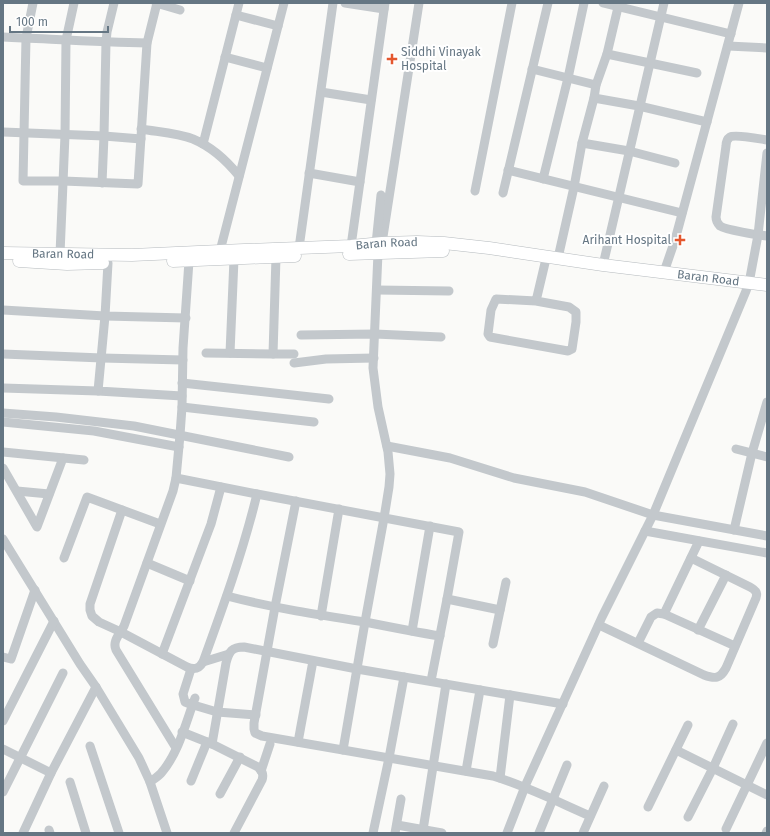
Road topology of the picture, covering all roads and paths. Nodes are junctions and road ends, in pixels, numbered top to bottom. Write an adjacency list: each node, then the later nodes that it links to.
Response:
1 (33, 3): 24 (street)
2 (74, 3): 25 (street)
3 (114, 3): 26 (street)
4 (157, 3): 18 (street); 27 (street)
5 (239, 3): 19 (street)
6 (284, 3): 21 (street)
7 (334, 3): 38 (street)
8 (345, 3): 17 (street)
9 (419, 3): 70 (street)
10 (512, 3): 63 (street)
11 (548, 3): 34 (street)
12 (584, 3): 36 (street)
13 (603, 3): 16 (street)
14 (664, 3): 20 (street)
15 (739, 3): 22 (street)
16 (619, 5): 20 (street); 30 (street)
17 (385, 6): 40 (street)
18 (180, 10)
19 (236, 15): 21 (street); 31 (street)
20 (661, 16): 22 (street); 32 (street)
21 (278, 26): 33 (street)
22 (731, 34): 28 (street)
23 (3, 37): 24 (street)
24 (26, 38): 25 (street); 45 (street)
25 (66, 40): 26 (street); 46 (street)
26 (106, 42): 27 (street); 47 (street)
27 (147, 42): 43 (street)
28 (728, 46): 29 (street); 42 (street)
29 (767, 48)
30 (607, 54): 32 (street); 37 (street)
31 (225, 57): 33 (street); 51 (street)
32 (650, 64): 35 (street); 41 (street)
33 (267, 68): 57 (street)
34 (532, 70): 36 (street); 55 (street)
35 (697, 74)
36 (568, 78): 37 (street); 58 (street)
37 (596, 85): 39 (street)
38 (321, 92): 40 (street); 56 (street)
39 (594, 98): 41 (street); 50 (street)
40 (371, 100): 61 (street)
41 (639, 106): 42 (street); 52 (street)
42 (707, 122): 67 (street)
43 (141, 129): 48 (street); 51 (street)
44 (3, 132): 45 (street)
45 (24, 133): 46 (street); 59 (street)
46 (65, 135): 47 (street); 59 (street)
47 (104, 136): 48 (street); 60 (street)
48 (140, 139): 60 (street)
49 (767, 140): 68 (street)
50 (582, 143): 52 (street); 62 (street)
51 (203, 144): 57 (street)
52 (629, 151): 54 (street); 66 (street)
53 (767, 153): 68 (street)
54 (675, 163)
55 (508, 170): 58 (street); 64 (street)
56 (309, 173): 61 (street); 71 (street)
57 (239, 176): 72 (street)
58 (543, 179): 62 (street)
59 (63, 181): 60 (street); 74 (street)
60 (102, 182)
61 (360, 182): 69 (street)
62 (574, 187): 66 (street); 76 (street)
63 (475, 191)
64 (503, 193)
65 (381, 195): 70 (street)
66 (618, 197): 67 (street); 82 (street)
67 (682, 213): 83 (street)
68 (763, 236): 85 (street)
69 (351, 246): 70 (main road, Baran Road); 71 (main road, Baran Road)
70 (379, 247): 75 (main road, Baran Road); 76 (main road, Baran Road); 81 (main road, Baran Road); 86 (street)
71 (299, 248): 72 (main road, Baran Road)
72 (220, 251): 74 (main road, Baran Road)
73 (3, 253): 74 (main road, Baran Road)
74 (60, 254)
75 (276, 257): 77 (main road, Baran Road); 99 (street)
76 (558, 258): 82 (main road, Baran Road)
77 (234, 259): 79 (main road, Baran Road); 97 (street)
78 (3, 260): 80 (main road, Baran Road)
79 (189, 261): 80 (main road, Baran Road); 92 (street)
80 (108, 263): 91 (street)
81 (545, 263): 85 (main road, Baran Road); 89 (street)
82 (603, 265): 83 (main road, Baran Road)
83 (664, 272): 85 (main road, Baran Road)
84 (767, 286): 85 (main road, Baran Road)
85 (747, 287): 88 (main road, Baran Road); 132 (street)
86 (377, 290): 87 (street); 93 (street)
87 (449, 291)
88 (767, 293)
89 (536, 301): 89 (street)
90 (3, 310): 91 (street)
91 (105, 316): 92 (street); 100 (street)
92 (186, 318): 102 (street)
93 (375, 334): 94 (street); 95 (street); 101 (street)
94 (301, 335)
95 (441, 337)
96 (206, 352): 97 (street)
97 (230, 353): 99 (street)
98 (3, 354): 100 (street)
99 (273, 354): 101 (street)
100 (102, 358): 102 (street); 105 (street)
101 (374, 358): 114 (street)
102 (183, 360): 103 (street)
103 (182, 383): 106 (street); 107 (street)
104 (3, 388): 105 (street)
105 (98, 391): 106 (street)
106 (182, 396): 109 (street)
107 (329, 399)
108 (767, 402): 118 (street)
109 (182, 407): 112 (street); 113 (street)
110 (3, 413): 113 (street)
111 (3, 422): 115 (street)
112 (314, 422)
113 (180, 435): 115 (street); 119 (street)
114 (387, 446): 132 (street); 133 (street)
115 (178, 447): 124 (street)
116 (736, 449): 118 (street)
117 (3, 452): 121 (street)
118 (752, 453): 120 (street); 136 (street)
119 (289, 457)
120 (767, 457)
121 (63, 458): 122 (street); 127 (street)
122 (84, 460)
123 (3, 468): 126 (street)
124 (176, 478): 125 (street); 134 (street)
125 (221, 487): 128 (street); 147 (street)
126 (17, 491): 127 (street); 127 (street)
127 (49, 494)
128 (257, 494): 129 (street); 150 (street)
129 (296, 501): 130 (street); 152 (street)
130 (339, 509): 133 (street); 155 (street)
131 (122, 510): 134 (street); 143 (street); 161 (street)
132 (653, 515): 136 (street); 137 (street)
133 (384, 518): 135 (street); 157 (street)
134 (160, 524): 145 (street)
135 (430, 526): 151 (street); 160 (street)
136 (734, 530): 138 (street)
137 (645, 531): 140 (street); 158 (street)
138 (767, 536)
139 (3, 539): 141 (street)
140 (699, 541): 142 (street); 144 (street)
141 (8, 553): 149 (street)
142 (767, 553)
143 (64, 558)
144 (691, 558): 146 (street); 154 (street)
145 (147, 563): 147 (street); 161 (street)
146 (726, 575): 159 (street); 165 (street)
147 (190, 581): 167 (street)
148 (506, 582): 153 (street)
149 (35, 590): 156 (street); 169 (street)
150 (227, 596): 152 (street); 171 (street)
151 (447, 599): 153 (street); 162 (street)
152 (275, 607): 155 (street); 166 (street)
153 (500, 610): 164 (street)
154 (664, 614): 159 (street); 163 (street)
155 (321, 616): 157 (street)
156 (54, 621): 178 (street); 185 (street)
157 (365, 622): 160 (street); 173 (street)
158 (599, 625): 163 (street); 182 (street)
159 (698, 630): 165 (street)
160 (412, 631): 162 (street)
161 (121, 632): 167 (street); 194 (street)
162 (440, 636): 176 (street)
163 (638, 643): 165 (street)
164 (493, 644)
165 (735, 646)
166 (267, 652): 168 (street); 170 (street); 184 (street)
167 (162, 654): 172 (street)
168 (229, 654): 171 (street); 183 (street)
169 (3, 658)
170 (313, 661): 173 (street); 189 (street)
171 (203, 662): 172 (street)
172 (191, 669): 181 (street)
173 (357, 669): 175 (street); 196 (street)
174 (63, 673): 198 (street)
175 (404, 677): 176 (street); 200 (street)
176 (431, 682): 177 (street)
177 (446, 684): 179 (street); 201 (street)
178 (96, 687): 206 (street); 210 (street)
179 (480, 690): 180 (street); 205 (street)
180 (510, 695): 182 (street); 207 (street)
181 (194, 701): 183 (street); 188 (street)
182 (563, 704): 213 (street)
183 (217, 712): 184 (street); 191 (street)
184 (256, 715): 189 (street)
185 (3, 721)
186 (733, 724): 203 (street)
187 (688, 725): 197 (street)
188 (182, 732): 191 (street); 194 (street)
189 (298, 742): 196 (street)
190 (767, 742): 211 (street)
191 (209, 743): 199 (street); 208 (street)
192 (270, 744): 204 (street)
193 (90, 746): 227 (street)
194 (176, 748): 210 (street)
195 (3, 749): 198 (street)
196 (343, 750): 200 (street)
197 (676, 750): 203 (street); 219 (street)
198 (20, 757): 206 (street); 214 (street)
199 (240, 757): 204 (street); 215 (street)
200 (389, 758): 201 (street); 230 (street)
201 (433, 765): 205 (street); 224 (street)
202 (567, 765): 218 (street)
203 (713, 768): 211 (street); 221 (street)
204 (261, 771): 229 (street)
205 (466, 771): 207 (street)
206 (51, 773): 225 (street)
207 (500, 778): 213 (street)
208 (191, 781)
209 (70, 782): 226 (street)
210 (150, 782): 228 (street)
211 (747, 785): 216 (street); 223 (street)
212 (604, 786): 220 (street)
213 (525, 788): 218 (street); 232 (street)
214 (3, 792)
215 (220, 794)
216 (767, 795)
217 (401, 799): 222 (street)
218 (553, 800): 220 (street); 233 (street)
219 (648, 807)
220 (590, 816): 234 (street)
221 (688, 817)
222 (396, 829): 224 (street)
223 (726, 829)
224 (423, 830): 231 (street)
225 (24, 833)
226 (86, 833)
227 (119, 833)
228 (167, 833)
229 (234, 833)
230 (373, 833)
231 (439, 833)
232 (507, 833)
233 (538, 833)
234 (583, 833)

